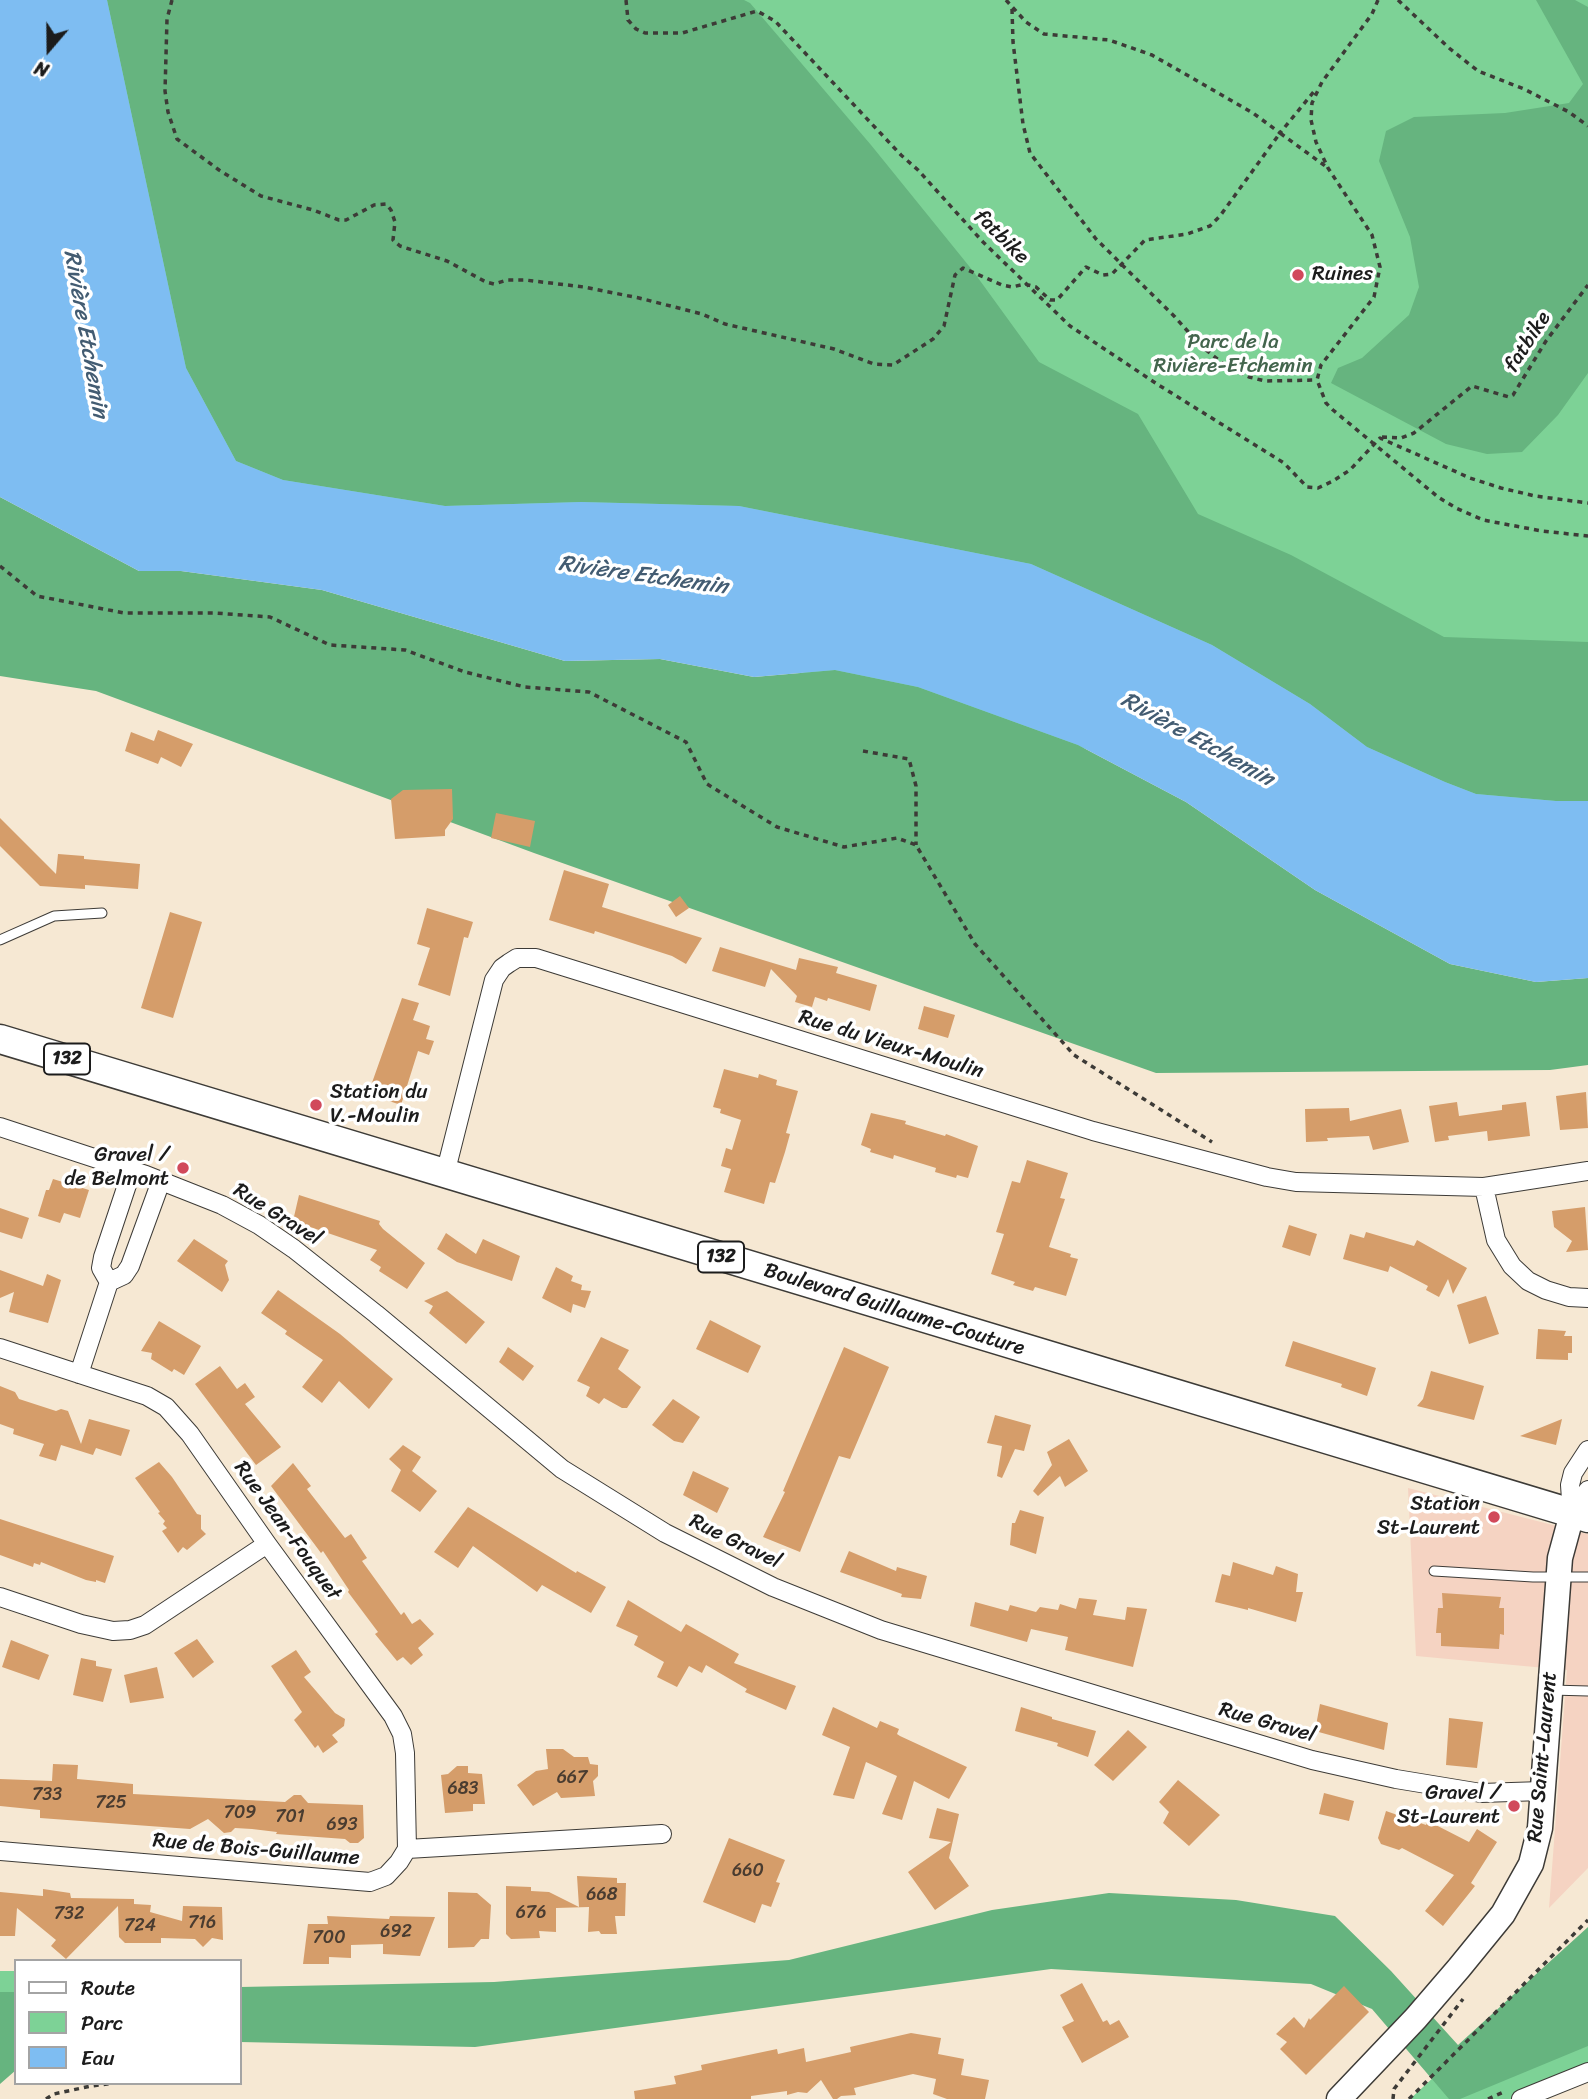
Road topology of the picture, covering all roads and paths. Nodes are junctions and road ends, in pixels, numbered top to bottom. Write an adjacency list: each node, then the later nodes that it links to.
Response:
1 (172, 0): 12 (path)
2 (626, 0): 12 (path, fatbike)
3 (1006, 0): 6 (path)
4 (1378, 0): 7 (path)
5 (1398, 0): 8 (path)
6 (1012, 9): 9 (path); 11 (path)
7 (1322, 82): 9 (path); 10 (path)
8 (1588, 126)
9 (1280, 133): 10 (path); 11 (path)
10 (1328, 167): 14 (path)
11 (1120, 265): 12 (path); 14 (path)
12 (1025, 284): 16 (path, fatbike)
13 (1588, 285): 15 (path, fatbike)
14 (1317, 380): 16 (path)
15 (1380, 438): 16 (path, fatbike); 17 (path)
16 (1375, 444): 18 (path)
17 (1588, 503)
18 (1588, 536)
19 (0, 566): 21 (path)
20 (863, 751): 21 (path)
21 (916, 845): 26 (path)
22 (102, 912): 23 (lane)
23 (1, 938)
24 (0, 1039): 29 (main road, Boulevard Guillaume-Couture / 132)
25 (0, 1127): 27 (street, Rue Gravel)
26 (1222, 1148)
27 (132, 1170): 30 (street, Rue Gravel); 32 (street)
28 (1588, 1171): 31 (street, Rue du Vieux-Moulin)
29 (445, 1174): 31 (street, Rue du Vieux-Moulin); 38 (main road, Boulevard Guillaume-Couture / 132)
30 (161, 1181): 32 (street); 46 (street, Rue Gravel)
31 (1484, 1187): 33 (street)
32 (109, 1282): 35 (street)
33 (1588, 1298)
34 (0, 1348): 35 (street, Rue Jean-Fouquet)
35 (79, 1374): 39 (street, Rue Jean-Fouquet)
36 (1588, 1450): 38 (street)
37 (1588, 1490): 38 (street)
38 (1580, 1516): 41 (street, Rue Saint-Laurent)
39 (267, 1544): 43 (street); 48 (street, Rue Jean-Fouquet)
40 (1434, 1571): 41 (lane)
41 (1558, 1576): 42 (lane); 44 (street, Rue Saint-Laurent)
42 (1588, 1577)
43 (0, 1597)
44 (1549, 1690): 45 (lane); 46 (street, Rue Saint-Laurent)
45 (1588, 1691)
46 (1542, 1791): 54 (street, Rue Saint-Laurent)
47 (662, 1834): 48 (street)
48 (407, 1849): 49 (street, Rue de Bois-Guillaume)
49 (0, 1851)
50 (1588, 1920): 55 (path)
51 (1588, 2072): 56 (street)
52 (103, 2085): 53 (path)
53 (46, 2099)
54 (1339, 2099)
55 (1409, 2099)
56 (1521, 2099)

